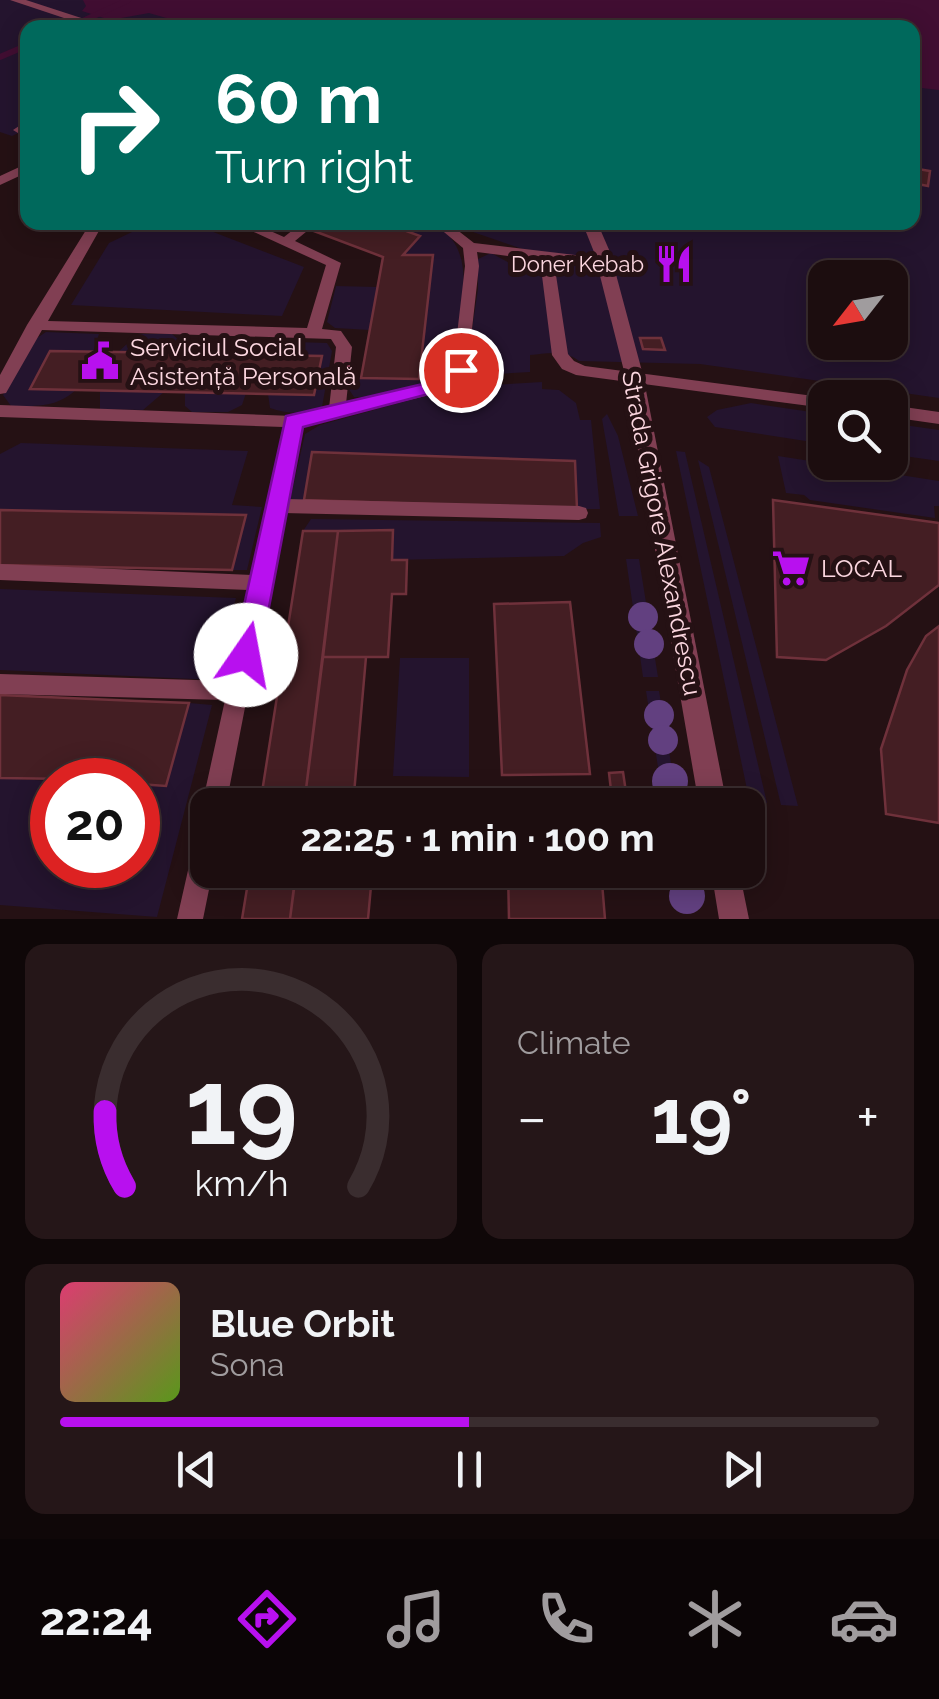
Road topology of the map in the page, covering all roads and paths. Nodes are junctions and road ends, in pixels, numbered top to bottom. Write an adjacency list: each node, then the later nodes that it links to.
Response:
1 (15, 0): 2 (street)
2 (82, 20)
3 (93, 230): 12 (lane)
4 (257, 230): 8 (lane)
5 (302, 230): 8 (lane)
6 (448, 230): 9 (lane)
7 (593, 230): 11 (street, Strada Grigore Alexandrescu)
8 (286, 242): 13 (lane)
9 (470, 247): 10 (lane); 18 (lane)
10 (546, 257): 11 (lane); 14 (lane)
11 (604, 262): 14 (street, Strada Grigore Alexandrescu)
12 (35, 324): 13 (lane); 15 (lane)
13 (313, 333): 18 (lane)
14 (634, 376): 16 (lane); 29 (street, Strada Grigore Alexandrescu)
15 (0, 389)
16 (808, 400)
17 (0, 411): 21 (lane)
18 (337, 412): 21 (lane)
19 (908, 414): 20 (lane)
20 (939, 418)
21 (294, 422): 22 (lane)
22 (277, 506): 23 (lane); 25 (lane)
23 (579, 514)
24 (0, 572): 25 (lane)
25 (262, 583): 27 (lane)
26 (0, 684): 27 (lane)
27 (238, 691): 28 (lane)
28 (218, 788)
29 (711, 788)
30 (197, 888): 32 (lane)
31 (728, 888): 33 (street)
32 (190, 919)
33 (734, 919)

